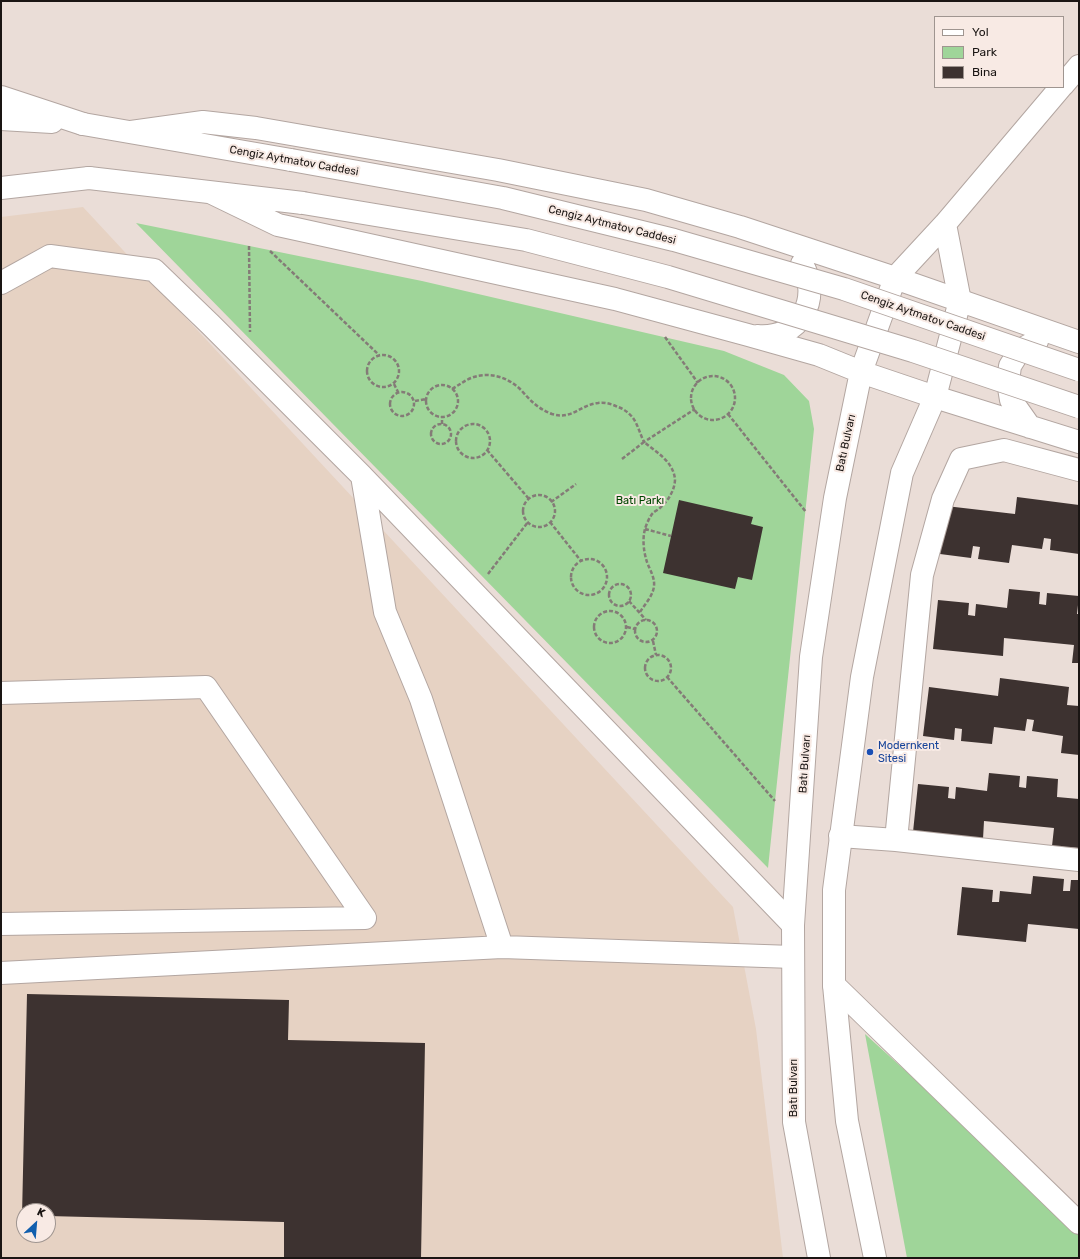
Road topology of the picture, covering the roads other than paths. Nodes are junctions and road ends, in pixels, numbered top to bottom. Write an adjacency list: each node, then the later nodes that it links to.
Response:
1 (1079, 66): 2 (main road)
2 (1064, 84)
3 (1060, 88): 12 (main road)
4 (1, 97): 6 (main road)
5 (1, 119): 6 (main road, Cengiz Aytmatov Caddesi)
6 (83, 124): 7 (main road, Cengiz Aytmatov Caddesi)
7 (131, 132): 13 (main road, Cengiz Aytmatov Caddesi); 19 (main road, Cengiz Aytmatov Caddesi, bridge)
8 (1, 172): 9 (main road)
9 (89, 178): 10 (main road); 11 (main road)
10 (1, 188)
11 (212, 193): 17 (main road); 22 (main road, bridge)
12 (945, 224): 14 (main road); 16 (main road)
13 (772, 238): 14 (main road, Cengiz Aytmatov Caddesi); 17 (main road)
14 (895, 278): 16 (main road, Cengiz Aytmatov Caddesi); 20 (main road, Batı Bulvarı)
15 (1, 283): 26 (main road)
16 (960, 300): 18 (main road, Cengiz Aytmatov Caddesi); 21 (main road)
17 (748, 335): 20 (main road)
18 (1069, 339): 23 (main road)
19 (1079, 370)
20 (860, 372): 21 (main road); 32 (main road, Batı Bulvarı)
21 (935, 397): 23 (main road); 28 (main road)
22 (1079, 407)
23 (1030, 427): 24 (main road)
24 (1079, 442)
25 (1079, 470): 29 (main road)
26 (362, 476): 32 (main road); 33 (main road)
27 (1, 693): 31 (main road)
28 (840, 836): 29 (main road); 36 (main road)
29 (896, 840): 30 (main road)
30 (1079, 860)
31 (1, 924)
32 (793, 925): 34 (main road, Batı Bulvarı)
33 (502, 947): 34 (main road); 35 (main road)
34 (793, 957): 38 (main road, Batı Bulvarı)
35 (1, 973)
36 (834, 985): 37 (main road); 39 (main road)
37 (1079, 1223)
38 (819, 1258)
39 (875, 1258)

